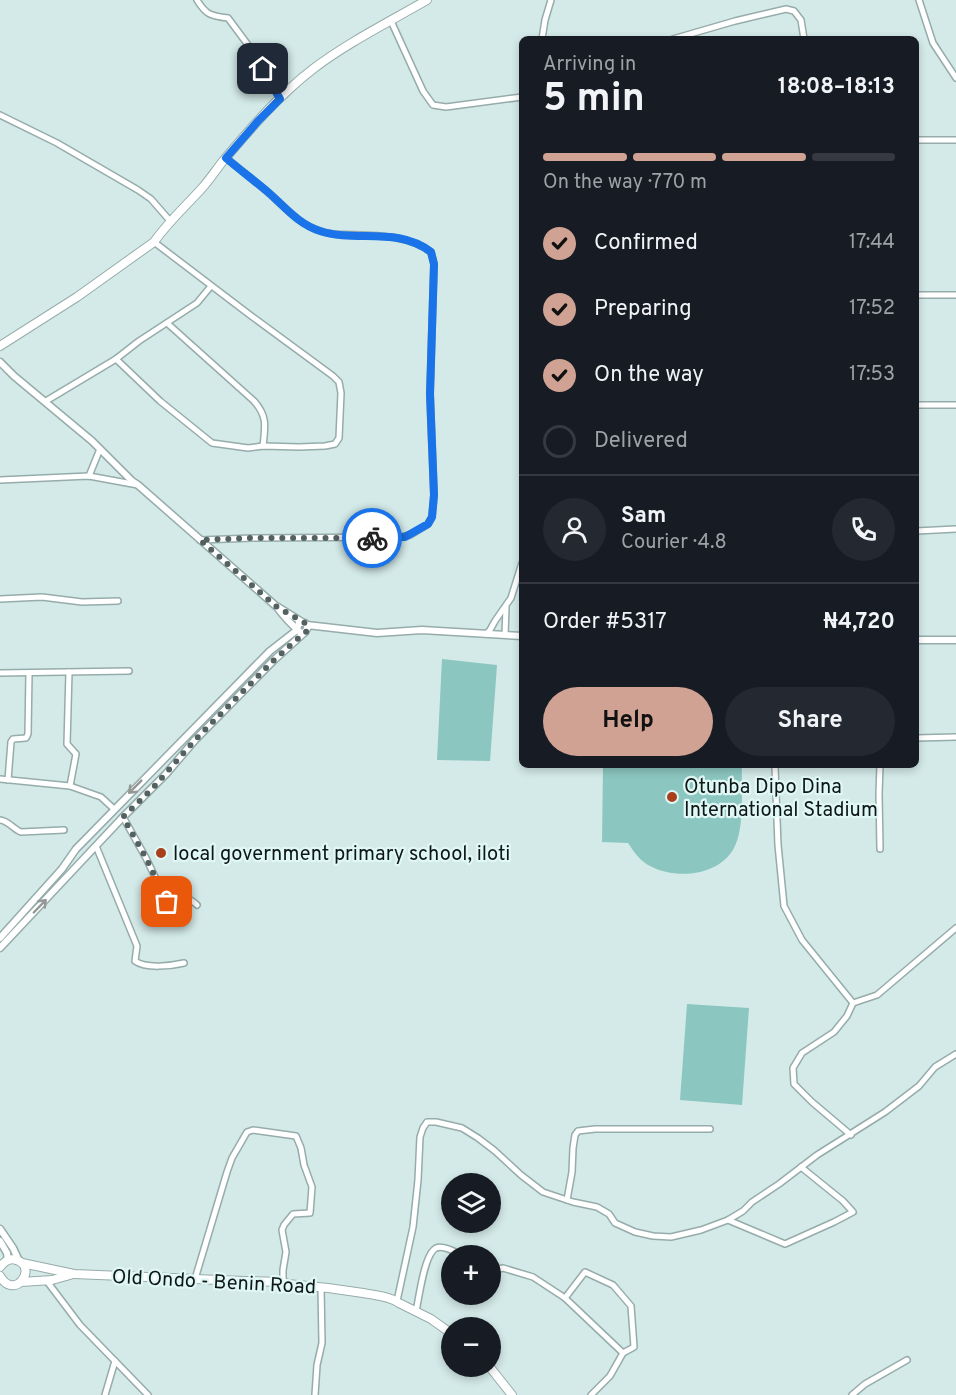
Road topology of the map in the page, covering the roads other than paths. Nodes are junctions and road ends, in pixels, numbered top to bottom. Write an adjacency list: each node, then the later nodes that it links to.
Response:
1 (197, 0): 11 (street)
2 (427, 0): 5 (main road)
3 (551, 0): 6 (street)
4 (919, 0): 9 (street)
5 (391, 21): 10 (street); 11 (main road)
6 (542, 36)
7 (683, 36): 8 (street)
8 (804, 36)
9 (956, 78)
10 (519, 97)
11 (280, 99): 15 (main road)
12 (0, 115): 16 (street)
13 (919, 140): 14 (street)
14 (956, 140)
15 (226, 158): 16 (main road); 35 (street)
16 (171, 222): 17 (main road)
17 (154, 242): 18 (street); 22 (main road)
18 (212, 286): 21 (street); 28 (street)
19 (919, 295): 20 (street)
20 (956, 295)
21 (167, 323): 23 (street); 28 (street)
22 (0, 346)
23 (116, 359): 25 (street); 28 (street)
24 (0, 362): 25 (street)
25 (46, 401): 29 (street)
26 (919, 405): 27 (street)
27 (956, 405)
28 (263, 446)
29 (100, 449): 30 (street); 32 (street)
30 (89, 476): 31 (street); 32 (street)
31 (0, 480)
32 (138, 485): 35 (street)
33 (956, 530): 34 (street)
34 (919, 531)
35 (200, 540): 40 (street)
36 (519, 572): 39 (street)
37 (0, 599): 38 (street)
38 (118, 601)
39 (506, 605): 44 (street); 45 (street)
40 (277, 607): 41 (street); 42 (street)
41 (305, 623): 42 (street); 43 (street); 44 (street)
42 (297, 629): 43 (street); 60 (street, one-way to 60)
43 (305, 632): 61 (street)
44 (486, 633): 45 (street)
45 (505, 635): 46 (street)
46 (519, 636)
47 (919, 640): 48 (street)
48 (956, 640)
49 (129, 671): 50 (street)
50 (69, 672): 52 (street); 59 (street)
51 (0, 673): 52 (street)
52 (29, 673): 58 (street)
53 (956, 737): 54 (street)
54 (919, 738)
55 (775, 768): 71 (street)
56 (880, 768): 65 (street)
57 (0, 779): 58 (street)
58 (8, 780): 59 (street)
59 (70, 786): 60 (street)
60 (114, 809): 68 (street)
61 (123, 817): 64 (street); 66 (street)
62 (0, 820): 63 (street)
63 (64, 830)
64 (96, 846): 69 (street, one-way to 64); 70 (street)
65 (880, 849)
66 (197, 905)
67 (956, 928): 71 (street)
68 (0, 938)
69 (0, 948)
70 (184, 963)
71 (853, 1003): 74 (street)
72 (956, 1054): 74 (street)
73 (710, 1129): 76 (street)
74 (851, 1135): 75 (street)
75 (801, 1167): 77 (street); 77 (street)
76 (567, 1200): 77 (street); 95 (street)
77 (728, 1220)
78 (0, 1229): 82 (street)
79 (0, 1241): 81 (street)
80 (441, 1248): 96 (street)
81 (8, 1260): 82 (main road, Old Ondo - Benin Road); 83 (main road)
82 (21, 1262): 85 (main road, Old Ondo - Benin Road); 89 (main road)
83 (0, 1267)
84 (501, 1268): 94 (street)
85 (74, 1274): 87 (main road, Old Ondo - Benin Road); 88 (main road, Old Ondo - Benin Road)
86 (0, 1276): 91 (main road)
87 (195, 1279): 90 (main road, Old Ondo - Benin Road); 90 (street)
88 (46, 1280): 89 (main road, Old Ondo - Benin Road); 100 (street)
89 (21, 1282): 91 (main road, Old Ondo - Benin Road)
90 (283, 1282): 92 (main road, Old Ondo - Benin Road)
91 (8, 1284): 93 (main road, Old Ondo - Benin Road)
92 (321, 1287): 95 (main road, Old Ondo - Benin Road); 104 (street)
93 (0, 1289)
94 (565, 1298): 98 (street); 98 (street)
95 (397, 1301): 96 (main road, Old Ondo - Benin Road)
96 (416, 1311): 97 (main road, Old Ondo - Benin Road)
97 (441, 1326)
98 (623, 1353): 106 (street)
99 (907, 1359): 107 (street)
100 (116, 1361): 102 (street); 103 (street)
101 (498, 1377): 105 (main road)
102 (105, 1395)
103 (148, 1395)
104 (315, 1395)
105 (512, 1395)
106 (591, 1395)
107 (852, 1395)

